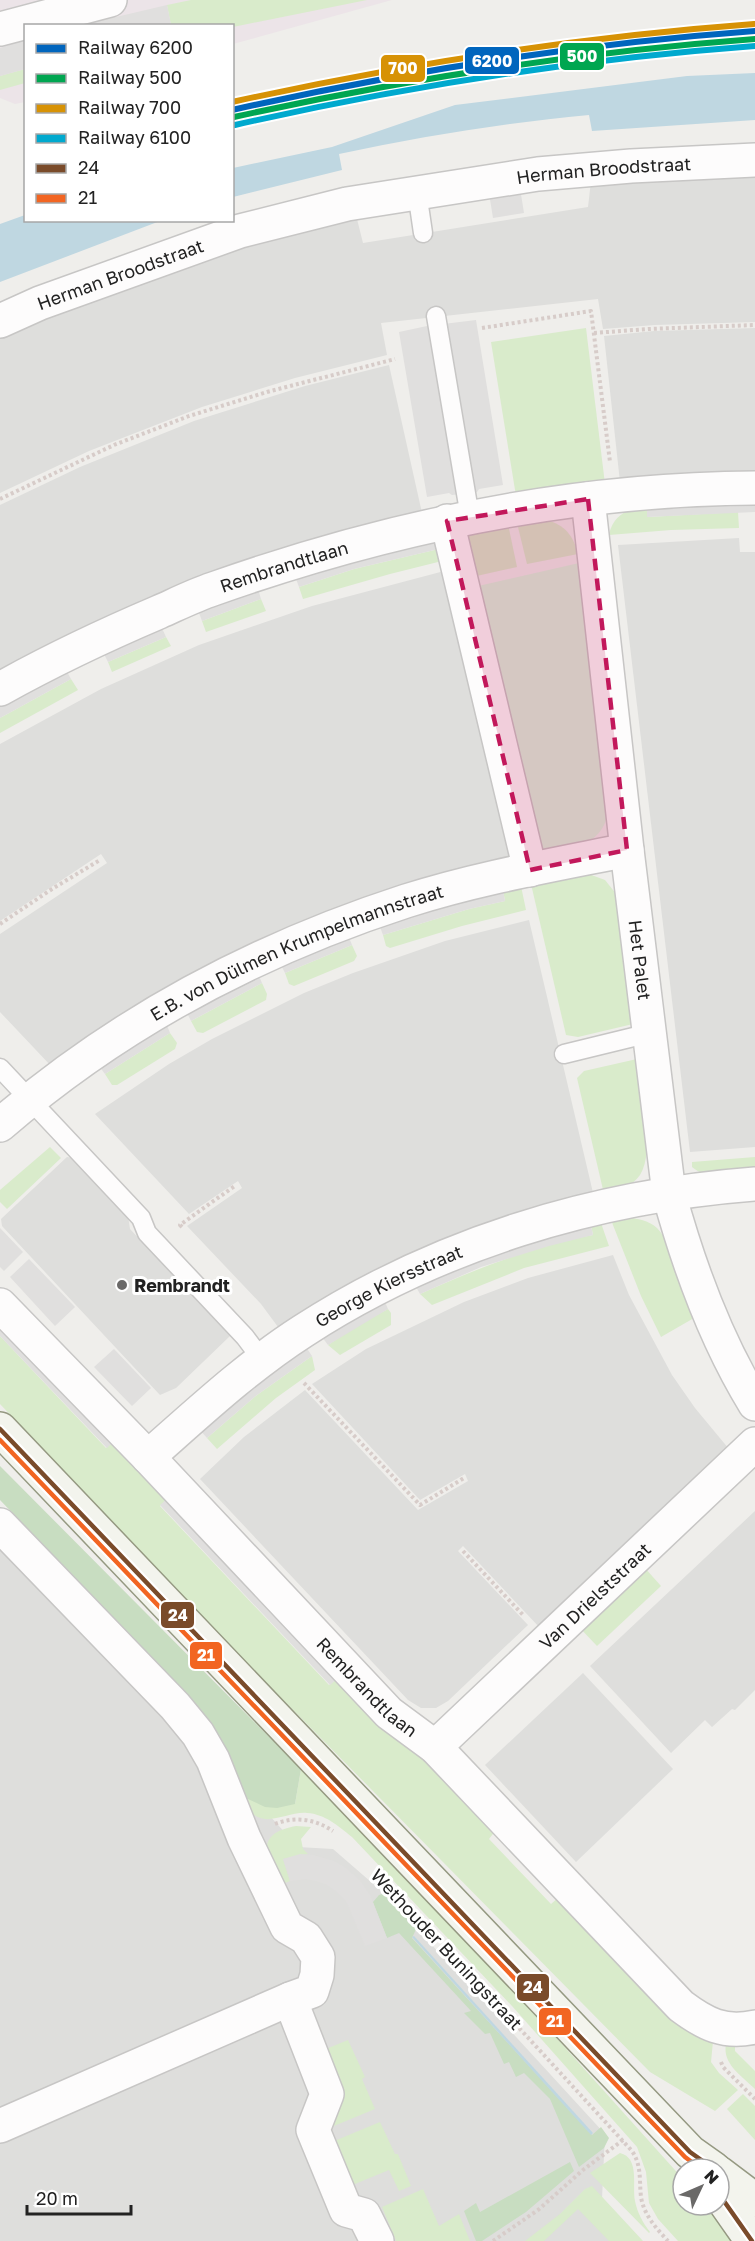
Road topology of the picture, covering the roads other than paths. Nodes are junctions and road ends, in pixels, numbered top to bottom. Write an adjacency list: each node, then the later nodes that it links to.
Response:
1 (110, 0): 2 (street)
2 (0, 28)
3 (755, 160): 4 (street, Herman Broodstraat)
4 (417, 192): 5 (lane); 7 (street, Herman Broodstraat)
5 (423, 233)
6 (436, 316): 10 (lane)
7 (0, 321)
8 (755, 488): 9 (street, Rembrandtlaan)
9 (601, 497): 10 (street, Rembrandtlaan); 12 (street, Het Palet)
10 (458, 519): 11 (street, Rembrandtlaan); 13 (street)
11 (0, 689)
12 (627, 850): 13 (street, E.B. von Dülmen Krumpelmannstraat); 14 (street, Het Palet)
13 (530, 870): 17 (street, E.B. von Dülmen Krumpelmannstraat)
14 (650, 1033): 15 (lane); 20 (street, Het Palet)
15 (564, 1054)
16 (0, 1068): 17 (lane)
17 (30, 1100): 18 (street, E.B. von Dülmen Krumpelmannstraat); 22 (lane)
18 (0, 1125)
19 (755, 1184): 20 (street, George Kiersstraat)
20 (669, 1194): 22 (street, George Kiersstraat); 23 (street, Het Palet)
21 (0, 1305): 26 (street, Rembrandtlaan)
22 (263, 1361): 26 (street, George Kiersstraat)
23 (755, 1404)
24 (0, 1429): 32 (main road)
25 (755, 1444): 28 (street, Van Drielststraat)
26 (148, 1457): 28 (street, Rembrandtlaan)
27 (0, 1525): 29 (street)
28 (435, 1747): 30 (street, Rembrandtlaan)
29 (290, 1999): 31 (street); 36 (street)
30 (739, 2028)
31 (0, 2126)
32 (696, 2157)
33 (731, 2182): 34 (main road)
34 (755, 2200)
35 (731, 2211): 37 (main road)
36 (377, 2241)
37 (752, 2241)

